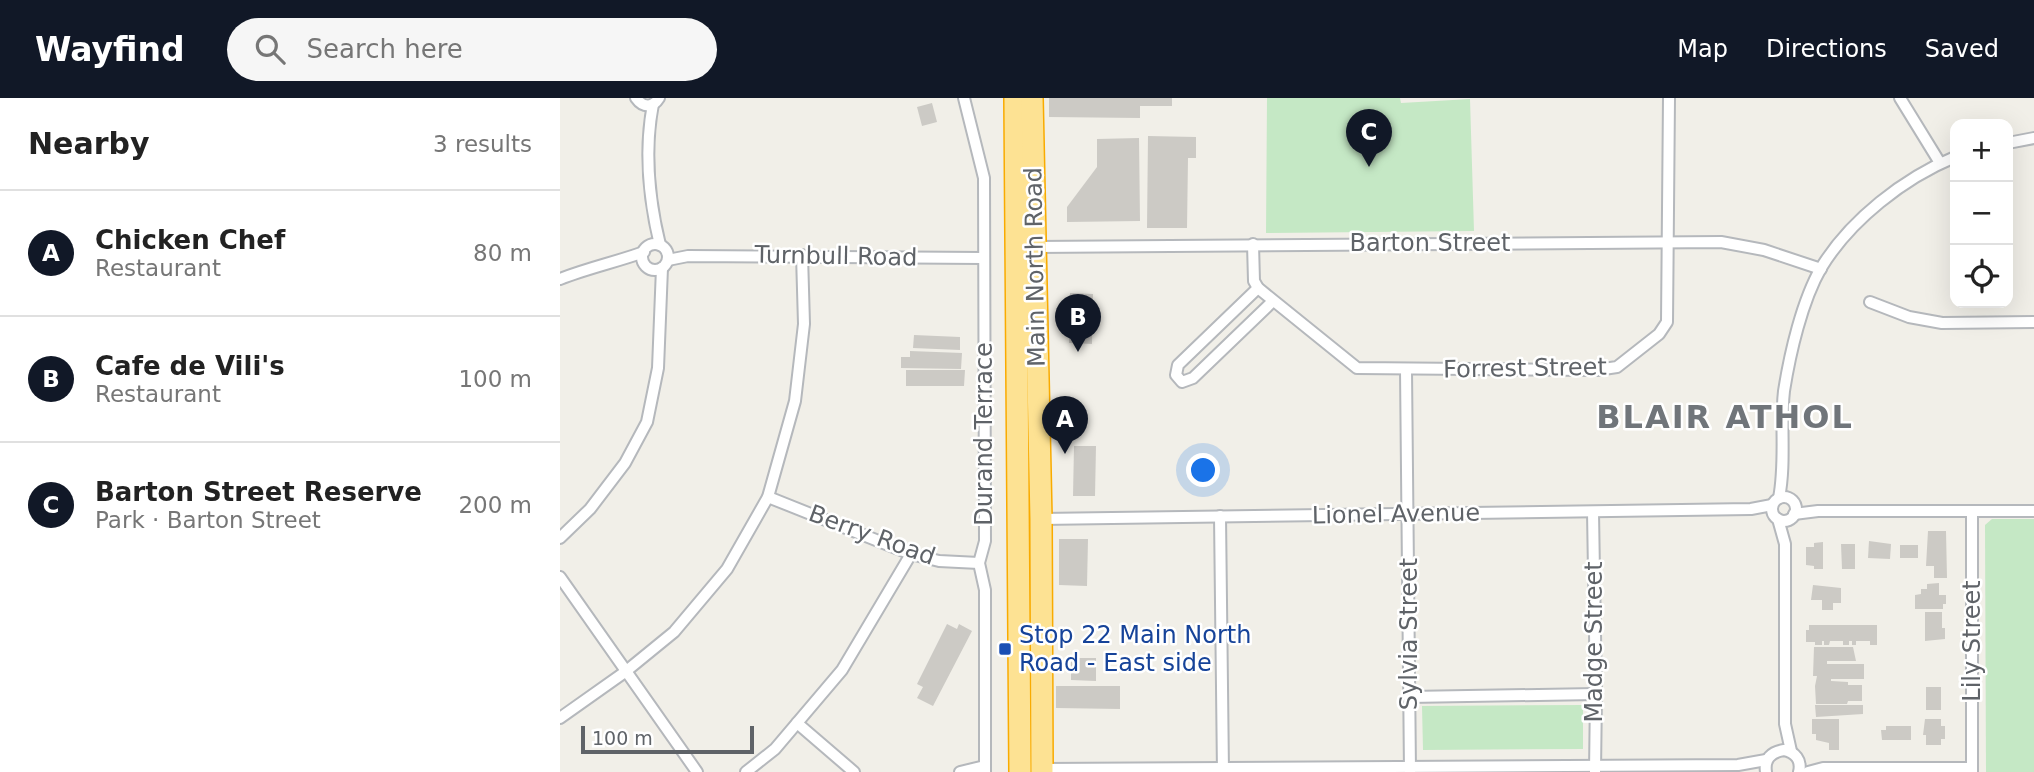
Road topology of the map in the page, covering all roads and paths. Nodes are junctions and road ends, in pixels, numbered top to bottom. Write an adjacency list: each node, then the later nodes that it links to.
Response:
1 (964, 98): 16 (street, Durand Terrace)
2 (1015, 98): 51 (highway, Main North Road)
3 (1032, 98): 13 (highway, Main North Road)
4 (1669, 98): 11 (street, Forrest Street)
5 (1900, 98): 10 (street)
6 (643, 100): 15 (street)
7 (2034, 138): 8 (street)
8 (2013, 142)
9 (1950, 159): 10 (street)
10 (1940, 163): 17 (street)
11 (1669, 241): 12 (street, Barton Street); 17 (street, Barton Street); 23 (street, Forrest Street)
12 (1253, 244): 13 (street, Barton Street); 19 (street)
13 (1035, 247): 31 (highway, Main North Road)
14 (802, 255): 15 (street, Turnbull Road); 16 (street, Turnbull Road); 24 (street)
15 (656, 256): 18 (street, Turnbull Road); 32 (street)
16 (984, 258): 34 (street, Durand Terrace)
17 (1821, 269): 25 (street)
18 (560, 279)
19 (1258, 288): 20 (street, Forrest Street); 20 (street)
20 (1272, 302): 23 (street, Forrest Street)
21 (1870, 302): 22 (street)
22 (2034, 322)
23 (1406, 370): 29 (street, Sylvia Street)
24 (768, 497): 33 (street, Berry Road); 36 (street)
25 (1784, 509): 26 (street, Lionel Avenue); 28 (street, Lionel Avenue); 41 (street)
26 (1972, 511): 27 (street, Lionel Avenue); 54 (street, Lily Street)
27 (2034, 511)
28 (1593, 512): 29 (street, Lionel Avenue); 37 (street, Madge Street)
29 (1409, 513): 30 (street, Lionel Avenue); 38 (street, Sylvia Street)
30 (1220, 516): 31 (street, Lionel Avenue); 53 (street)
31 (1041, 519): 52 (highway, Main North Road)
32 (560, 538)
33 (911, 554): 34 (street, Berry Road); 40 (street)
34 (979, 563): 48 (street, Durand Terrace)
35 (560, 577): 36 (street)
36 (625, 672): 39 (street); 55 (street)
37 (1596, 694): 38 (street); 50 (street, Madge Street)
38 (1409, 697): 49 (street, Sylvia Street)
39 (560, 718)
40 (797, 723): 56 (street); 57 (street)
41 (1784, 724): 42 (street); 43 (street)
42 (1776, 751): 43 (street); 45 (street)
43 (1791, 751): 46 (street)
44 (1738, 765): 45 (street); 50 (street); 59 (street)
45 (1766, 766)
46 (1799, 766): 47 (street)
47 (1823, 768): 54 (street); 60 (street)
48 (985, 769): 58 (street)
49 (1410, 769): 50 (street); 53 (street)
50 (1595, 769)
51 (1020, 770): 52 (highway)
52 (1042, 770): 53 (street)
53 (1223, 770)
54 (1972, 770)
55 (697, 772)
56 (746, 772)
57 (854, 772)
58 (960, 772)
59 (1757, 772)
60 (1808, 772)

